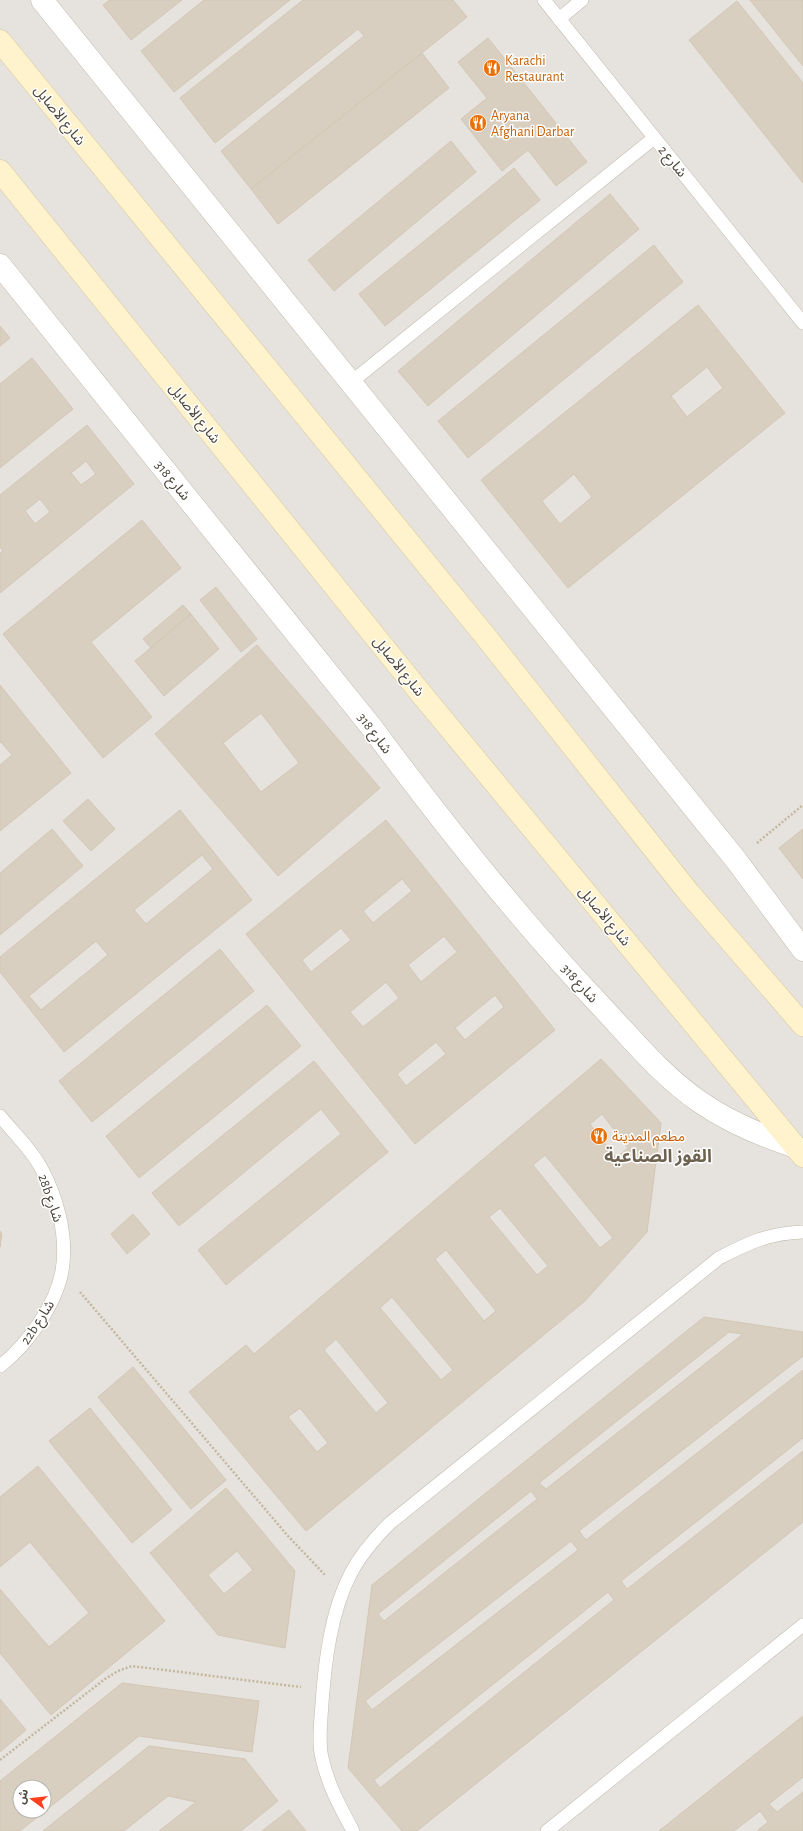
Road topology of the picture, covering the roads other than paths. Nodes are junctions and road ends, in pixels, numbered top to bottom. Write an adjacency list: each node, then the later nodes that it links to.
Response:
1 (42, 0): 10 (street)
2 (544, 0): 4 (lane, شارع 2)
3 (582, 0): 4 (lane)
4 (559, 19): 6 (lane, شارع 2)
5 (0, 41): 12 (main road, شارع الأصايل)
6 (654, 138): 9 (lane, شارع 2); 10 (lane)
7 (0, 171): 14 (main road, شارع الأصايل)
8 (0, 265): 14 (street, شارع 318)
9 (803, 323)
10 (350, 384): 11 (street)
11 (803, 950)
12 (803, 1025)
13 (0, 1116): 16 (lane, 28b شارع)
14 (799, 1152)
15 (803, 1232): 20 (lane)
16 (62, 1271): 17 (lane, 22b شارع)
17 (0, 1366)
18 (803, 1625): 19 (lane)
19 (546, 1830)
20 (353, 1831)

